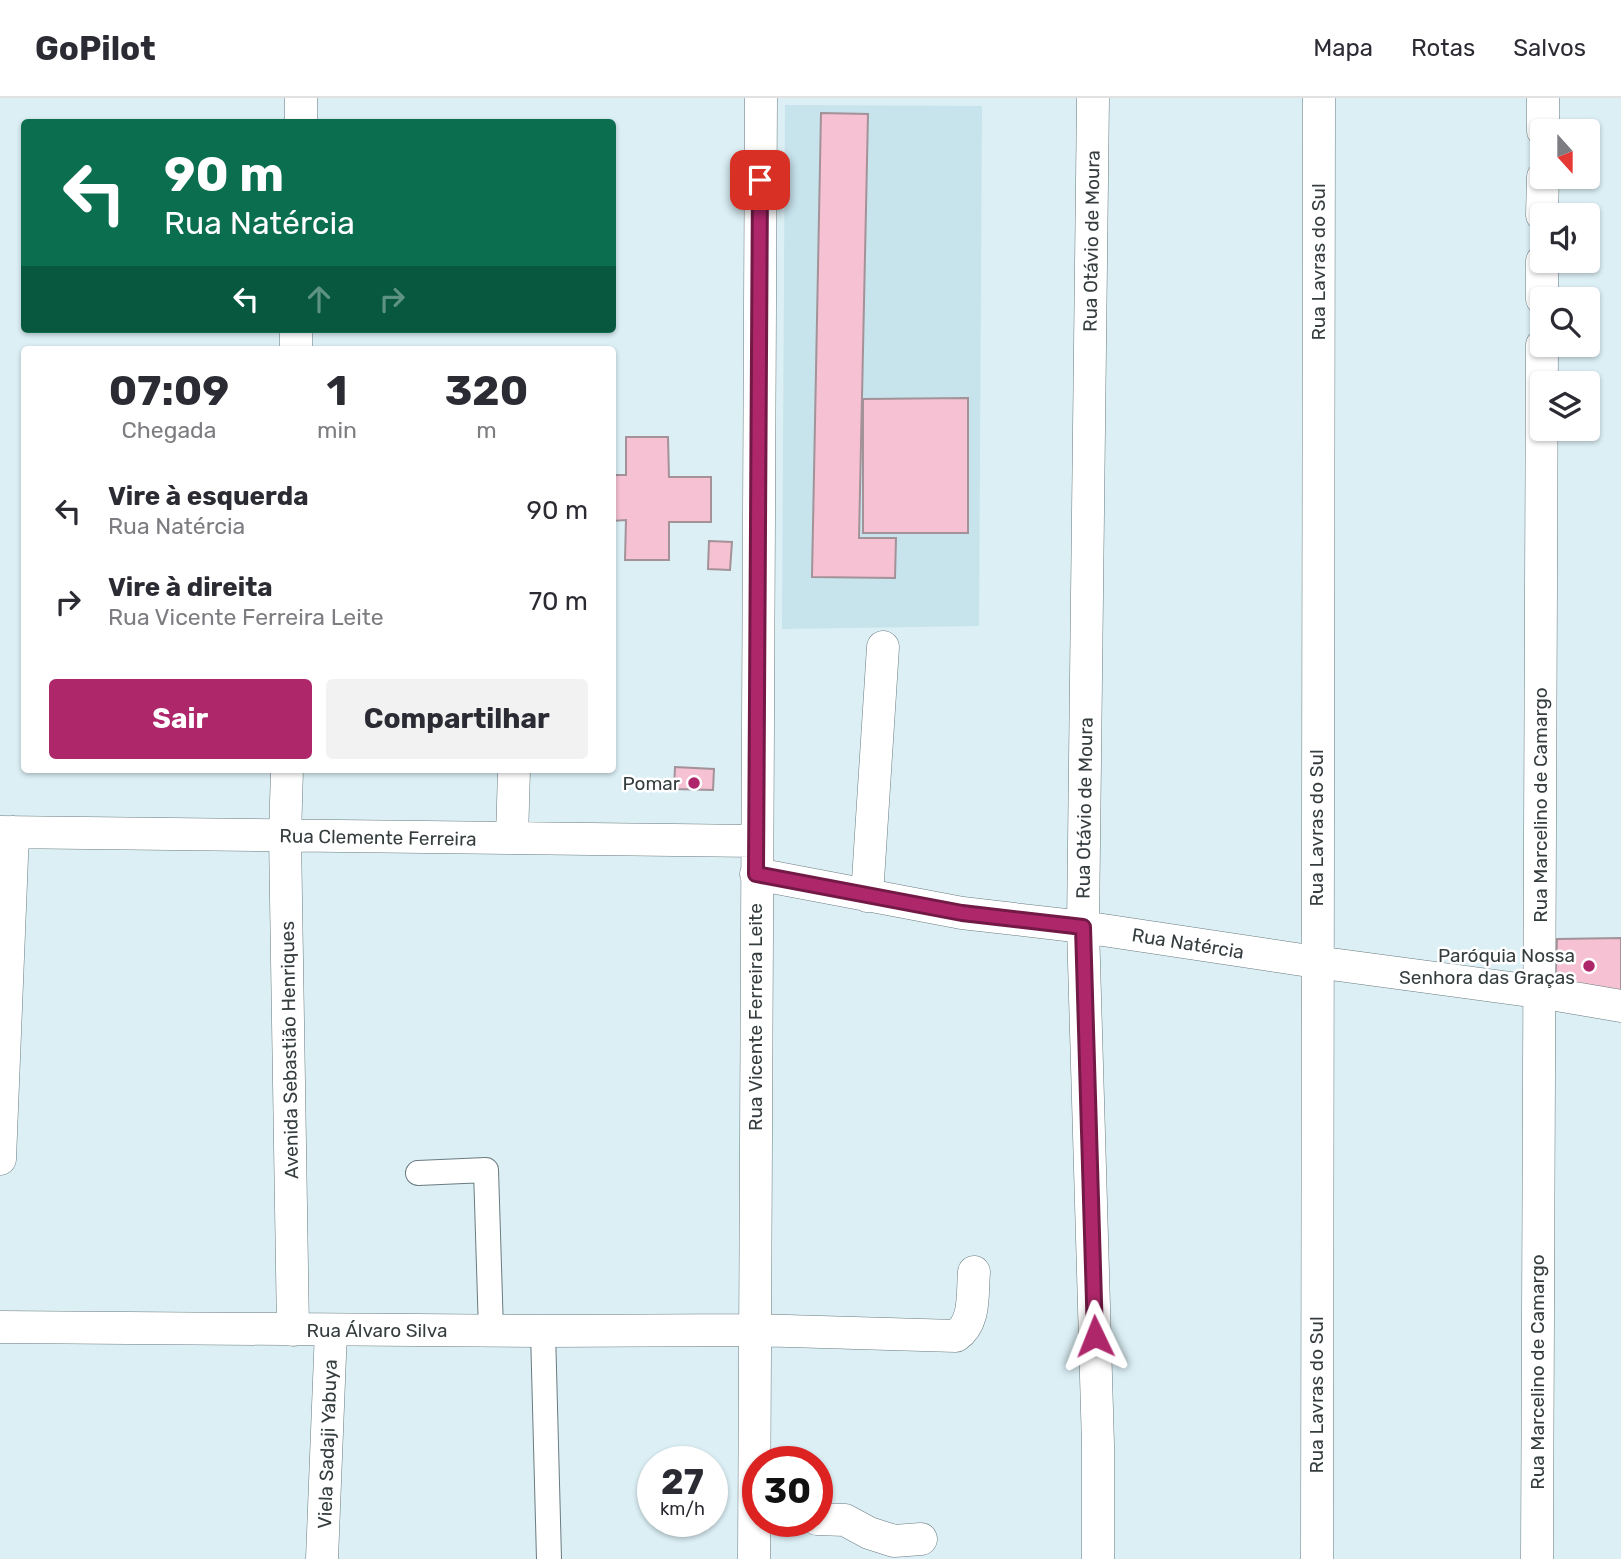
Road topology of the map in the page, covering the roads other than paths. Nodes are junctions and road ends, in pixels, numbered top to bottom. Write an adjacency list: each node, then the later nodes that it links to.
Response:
1 (301, 98): 6 (street)
2 (761, 98): 15 (street, Rua Vicente Ferreira Leite)
3 (1093, 98): 18 (street, Rua Otávio de Moura)
4 (1319, 98): 19 (street, Rua Lavras do Sul)
5 (1543, 98): 7 (street)
6 (301, 119)
7 (1543, 119)
8 (1542, 357): 20 (street, Rua Marcelino de Camargo)
9 (883, 647): 17 (street)
10 (287, 773): 13 (street, Avenida Sebastião Henriques)
11 (514, 773): 14 (street)
12 (6, 832): 13 (street, Rua Clemente Ferreira); 22 (street)
13 (285, 836): 14 (street, Rua Clemente Ferreira); 27 (street, Avenida Sebastião Henriques)
14 (512, 838): 15 (street, Rua Clemente Ferreira)
15 (756, 841): 16 (street, Rua Vicente Ferreira Leite)
16 (756, 874): 17 (street, Rua Natércia); 26 (street, Rua Vicente Ferreira Leite)
17 (867, 896): 18 (street, Rua Natércia)
18 (1083, 927): 19 (street, Rua Natércia); 38 (street, Rua Otávio de Moura)
19 (1316, 962): 20 (street, Rua Natércia); 39 (street, Rua Lavras do Sul)
20 (1539, 992): 21 (street, Rua Natércia); 40 (street, Rua Marcelino de Camargo)
21 (1621, 1006)
22 (0, 1159)
23 (418, 1173): 29 (street)
24 (974, 1272): 26 (street, Rua Álvaro Silva)
25 (0, 1327): 27 (street, Rua Álvaro Silva)
26 (754, 1329): 30 (street, Rua Álvaro Silva); 31 (street, Rua Vicente Ferreira Leite)
27 (293, 1330): 28 (street, Rua Álvaro Silva)
28 (331, 1330): 29 (street, Rua Álvaro Silva); 35 (street, Viela Sadaji Yabuya)
29 (491, 1331): 30 (street, Rua Álvaro Silva)
30 (543, 1331): 36 (street)
31 (755, 1446)
32 (833, 1519): 34 (street)
33 (755, 1537): 37 (street, Rua Vicente Ferreira Leite)
34 (921, 1539)
35 (322, 1559)
36 (549, 1559)
37 (754, 1559)
38 (1098, 1559)
39 (1317, 1559)
40 (1537, 1559)

